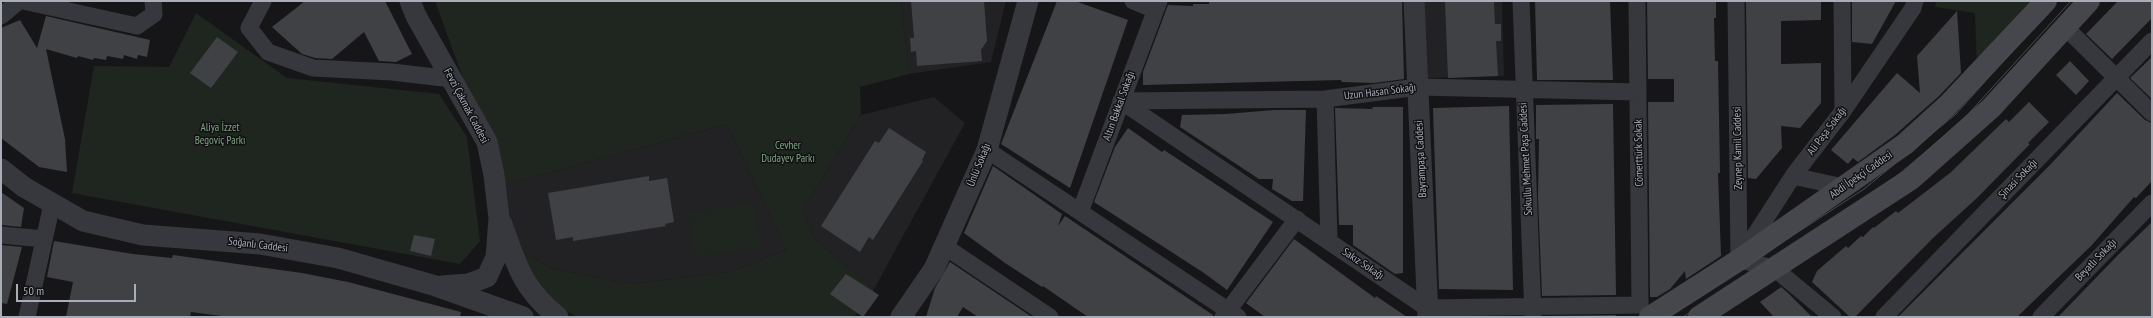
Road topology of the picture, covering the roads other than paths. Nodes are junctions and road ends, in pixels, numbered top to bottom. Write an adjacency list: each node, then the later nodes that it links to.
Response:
1 (19, 1): 17 (street)
2 (24, 1): 3 (street)
3 (153, 1)
4 (263, 1): 21 (street)
5 (410, 1): 21 (street, Fevzi Çakmak Caddesi)
6 (1028, 1): 29 (street, Ünlü Sokağı)
7 (1133, 1): 16 (street)
8 (1414, 1): 22 (street, Bayrampaşa Caddesi)
9 (1521, 1): 23 (street, Sokullu Mehmet Paşa Caddesi)
10 (1637, 1): 24 (street, Cömerttürk Sokak)
11 (1736, 1): 42 (street, Zeynep Kamil Caddesi)
12 (1842, 1): 27 (street)
13 (1915, 1): 27 (street, Ali Paşa Sokağı)
14 (2046, 1): 32 (main road, Abdi İpekçi Caddesi)
15 (2089, 1): 18 (main road)
16 (1157, 5): 26 (street, Altın Bakkal Sokağı)
17 (1, 16)
18 (2064, 26): 20 (street); 43 (main road)
19 (2152, 41): 20 (street, Şinasi Sokağı)
20 (2116, 78): 28 (street); 58 (street, Şinasi Sokağı)
21 (452, 79): 36 (street, Fevzi Çakmak Caddesi)
22 (1418, 87): 23 (street, Uzun Hasan Sokağı); 25 (street, Uzun Hasan Sokağı); 48 (street, Bayrampaşa Caddesi)
23 (1523, 89): 24 (street, Uzun Hasan Sokağı); 47 (street, Sokullu Mehmet Paşa Caddesi)
24 (1638, 92): 46 (street, Cömerttürk Sokak)
25 (1325, 99): 26 (street, Uzun Hasan Sokağı); 40 (street)
26 (1121, 101): 35 (street, Altın Bakkal Sokağı); 37 (street, Sakız Sokağı)
27 (1843, 111): 31 (street, Ali Paşa Sokağı)
28 (2152, 112)
29 (986, 150): 35 (street); 41 (street, Ünlü Sokağı)
30 (1, 169): 34 (street, Soğanlı Caddesi)
31 (1793, 176): 32 (street); 42 (street, Ali Paşa Sokağı)
32 (1843, 187): 42 (main road, Abdi İpekçi Caddesi)
33 (2152, 203): 59 (street, Beyatlı Sokağı)
34 (52, 204): 39 (street); 44 (street, Soğanlı Caddesi)
35 (1080, 212): 49 (street)
36 (499, 218): 44 (street); 52 (street)
37 (1297, 219): 40 (street, Sakız Sokağı); 49 (street)
38 (1, 235): 39 (street)
39 (44, 239): 50 (street)
40 (1329, 241): 48 (street, Sakız Sokağı)
41 (944, 246): 53 (street, Ünlü Sokağı); 54 (street)
42 (1739, 260): 43 (street); 46 (main road, Abdi İpekçi Caddesi)
43 (1774, 268): 45 (main road); 57 (street)
44 (436, 286): 51 (street, Soğanlı Caddesi)
45 (1744, 288): 55 (main road); 56 (street)
46 (1645, 311): 47 (street)
47 (1533, 312): 48 (street)
48 (1428, 313)
49 (1230, 315)
50 (27, 317)
51 (523, 317)
52 (558, 317)
53 (901, 317)
54 (1050, 317)
55 (1699, 317)
56 (1716, 317)
57 (1833, 317)
58 (1884, 317)
59 (2041, 317)

